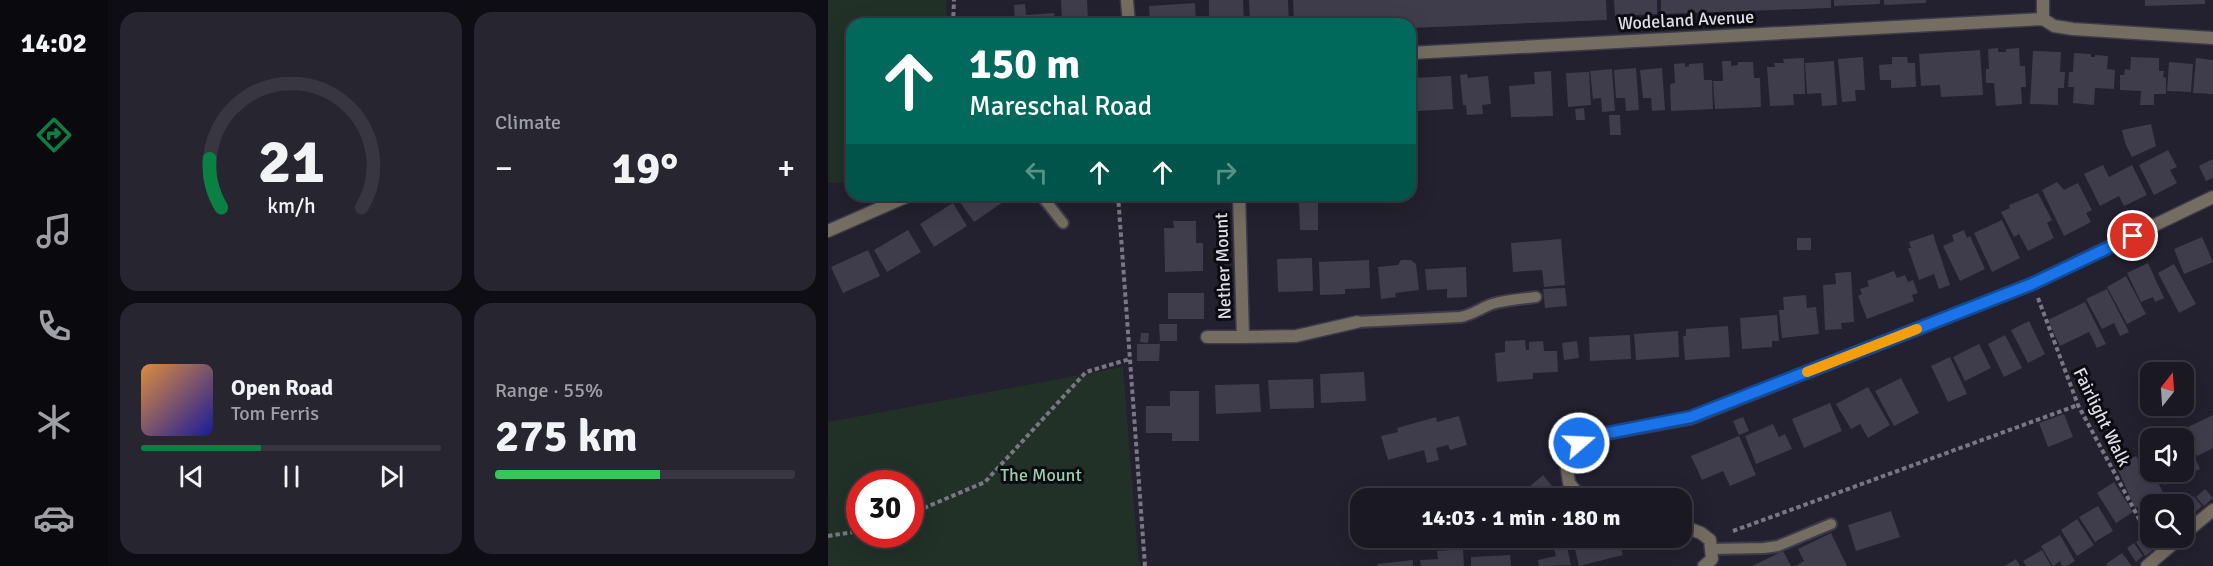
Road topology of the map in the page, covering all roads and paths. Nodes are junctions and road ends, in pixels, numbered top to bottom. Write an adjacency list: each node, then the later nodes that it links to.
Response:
1 (954, 0): 4 (path)
2 (1127, 0): 5 (street)
3 (2043, 0): 6 (street)
4 (953, 18)
5 (1128, 18)
6 (2043, 19): 7 (street, Wodeland Avenue); 8 (street, Wodeland Avenue)
7 (2213, 38)
8 (1416, 53)
9 (2213, 197): 16 (street)
10 (896, 201): 15 (street)
11 (1046, 201): 14 (lane)
12 (1118, 201): 21 (path)
13 (1239, 201): 20 (street, Nether Mount)
14 (1063, 223)
15 (828, 231)
16 (2032, 284): 22 (path, Fairlight Walk); 23 (street)
17 (1536, 297): 18 (lane)
18 (1357, 322): 20 (street, Nether Mount)
19 (1207, 337): 20 (street, Nether Mount)
20 (1243, 337)
21 (1130, 359): 24 (path); 34 (path)
22 (2078, 405): 26 (path, Fairlight Walk); 32 (path)
23 (1573, 488)
24 (924, 508)
25 (2213, 510): 28 (street)
26 (2140, 521)
27 (1831, 524): 32 (lane)
28 (2194, 526)
29 (1692, 530): 32 (street)
30 (846, 533): 31 (path)
31 (828, 536)
32 (1711, 545): 35 (street)
33 (2168, 548): 36 (street)
34 (1145, 566)
35 (1704, 566)
36 (2147, 566)

